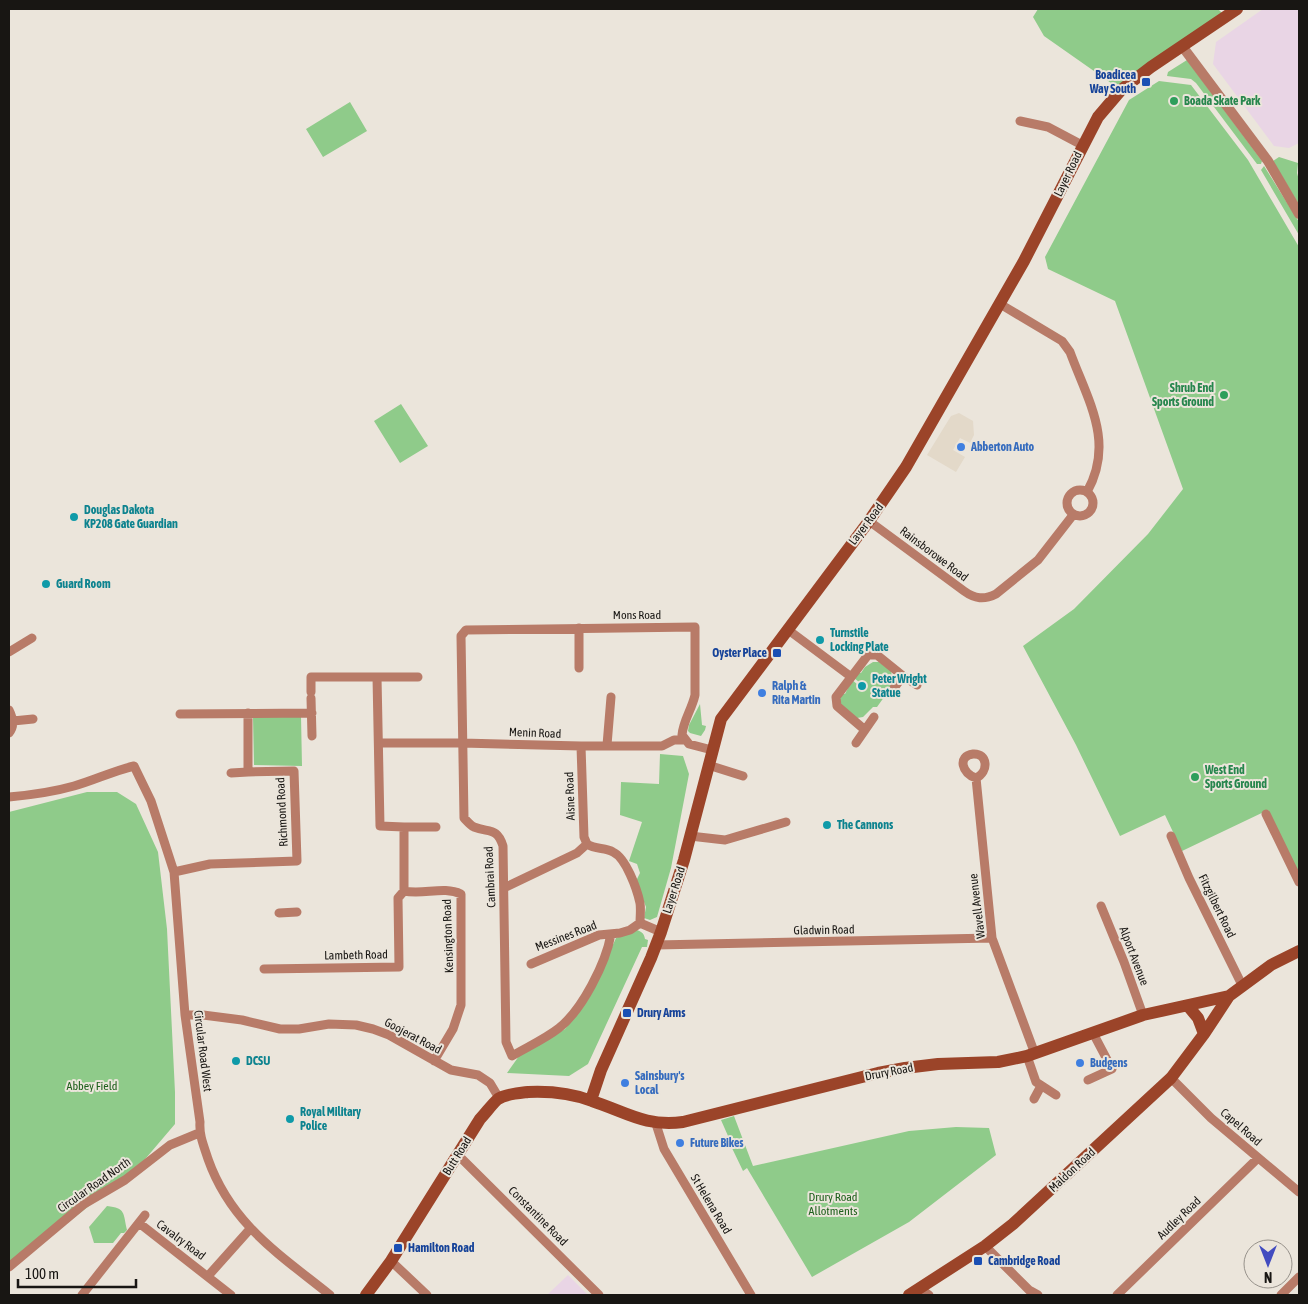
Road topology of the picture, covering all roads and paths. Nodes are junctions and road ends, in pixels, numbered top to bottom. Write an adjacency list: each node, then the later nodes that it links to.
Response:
1 (1237, 9): 2 (main road, Layer Road)
2 (1182, 46): 4 (main road, Layer Road); 5 (street)
3 (1020, 121): 4 (street)
4 (1082, 145): 6 (main road, Layer Road)
5 (1299, 214)
6 (1000, 304): 7 (street, Rainsborowe Road); 9 (main road, Layer Road)
7 (1087, 492): 8 (street, Rainsborowe Road); 8 (street)
8 (1073, 515): 9 (street, Rainsborowe Road)
9 (869, 521): 11 (main road, Layer Road)
10 (579, 628): 12 (street, Mons Road); 15 (street); 33 (street, Mons Road)
11 (787, 629): 16 (street); 39 (main road, Layer Road)
12 (466, 630): 35 (street, Cambrai Road)
13 (32, 638): 14 (street)
14 (9, 652)
15 (579, 668)
16 (850, 676): 17 (street); 30 (street)
17 (903, 676): 20 (street); 21 (street)
18 (418, 677): 19 (street)
19 (377, 678): 25 (street); 34 (street)
20 (917, 684)
21 (894, 688)
22 (611, 696): 37 (street)
23 (9, 710): 29 (street)
24 (248, 713): 25 (street); 26 (street); 41 (street)
25 (312, 713): 32 (street)
26 (180, 714)
27 (874, 717): 30 (street)
28 (32, 719): 29 (street)
29 (13, 721): 31 (street)
30 (865, 730): 36 (street)
31 (9, 733)
32 (312, 736)
33 (685, 740): 37 (street, Menin Road); 39 (street)
34 (379, 743): 35 (street, Menin Road); 48 (street)
35 (462, 743): 38 (street, Menin Road); 55 (street, Cambrai Road)
36 (856, 743)
37 (607, 745): 38 (street, Menin Road)
38 (581, 746): 52 (street, Aisne Road)
39 (712, 750): 40 (main road, Layer Road)
40 (708, 765): 43 (street); 50 (main road, Layer Road)
41 (248, 772): 42 (street, Richmond Road); 53 (street, Richmond Road)
42 (231, 773)
43 (743, 776)
44 (976, 778): 63 (street, Wavell Avenue)
45 (9, 797): 53 (street, Circular Road West)
46 (1266, 814): 54 (street)
47 (786, 822): 50 (street)
48 (404, 827): 49 (street); 56 (street)
49 (436, 827)
50 (690, 836): 61 (main road, Layer Road)
51 (1171, 836): 68 (street, Fitzgilbert Road)
52 (587, 844): 55 (street); 60 (street)
53 (174, 872): 71 (street, Circular Road West)
54 (1299, 882)
55 (504, 888): 76 (street, Cambrai Road)
56 (404, 891): 67 (street, Lambeth Road); 77 (street, Kensington Road)
57 (1101, 906): 72 (street, Alport Avenue)
58 (279, 912): 59 (street)
59 (297, 912)
60 (640, 923): 61 (street); 62 (street, Messines Road)
61 (661, 932): 64 (main road, Layer Road)
62 (611, 934): 66 (street, Messines Road); 76 (street, Messines Road)
63 (992, 938): 64 (street, Gladwin Road); 75 (street, Wavell Avenue)
64 (656, 945): 84 (main road, Layer Road)
65 (1299, 951): 68 (main road)
66 (531, 964)
67 (264, 969)
68 (1242, 986): 69 (main road)
69 (1229, 996): 70 (main road, Drury Road); 74 (main road, Maldon Road)
70 (1188, 1006): 72 (main road, Drury Road); 74 (main road)
71 (185, 1015): 77 (street, Goojerat Road); 86 (street, Circular Road West)
72 (1143, 1016): 73 (main road, Drury Road)
73 (1093, 1033): 75 (main road, Drury Road); 79 (street)
74 (1204, 1034): 78 (main road, Maldon Road)
75 (1031, 1055): 80 (street, Wavell Avenue); 85 (main road, Drury Road)
76 (512, 1056)
77 (434, 1061): 82 (street, Goojerat Road)
78 (1171, 1078): 88 (street, Capel Road); 93 (main road, Maldon Road)
79 (1088, 1080)
80 (1041, 1086): 81 (street); 83 (street)
81 (1056, 1095)
82 (499, 1098): 84 (main road); 87 (main road, Butt Road)
83 (1034, 1099)
84 (591, 1100): 85 (main road, Drury Road)
85 (656, 1124): 105 (street, St Helena Road)
86 (199, 1133): 92 (street, Circular Road West); 95 (street, Circular Road North)
87 (458, 1155): 94 (main road, Butt Road); 104 (street, Constantine Road)
88 (1258, 1158): 89 (street, Capel Road); 108 (street, Audley Road)
89 (1299, 1192)
90 (145, 1215): 91 (street, Cavalry Road)
91 (139, 1223): 96 (street, Cavalry Road); 99 (street, Cavalry Road)
92 (250, 1229): 96 (street); 101 (street, Circular Road West)
93 (985, 1246): 98 (main road, Maldon Road); 107 (street)
94 (391, 1261): 102 (main road, Butt Road); 103 (street)
95 (9, 1267)
96 (208, 1276): 100 (street, Cavalry Road)
97 (1299, 1277): 109 (street)
98 (925, 1292): 106 (main road, Maldon Road)
99 (82, 1295)
100 (231, 1295)
101 (330, 1295)
102 (366, 1295)
103 (427, 1295)
104 (600, 1295)
105 (752, 1295)
106 (909, 1295)
107 (1038, 1295)
108 (1117, 1295)
109 (1281, 1295)

